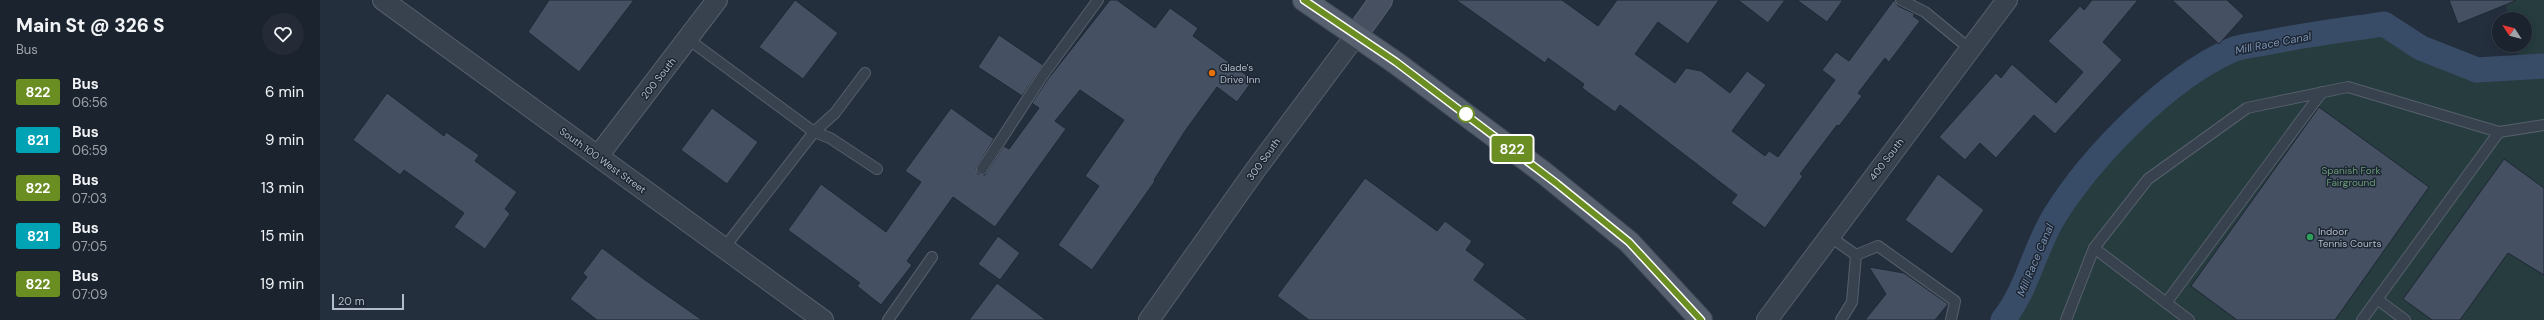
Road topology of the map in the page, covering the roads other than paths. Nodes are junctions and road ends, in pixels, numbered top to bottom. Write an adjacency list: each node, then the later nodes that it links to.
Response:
1 (384, 0): 16 (street, South 100 West Street)
2 (717, 0): 9 (street, 200 South)
3 (1098, 0): 18 (lane)
4 (1304, 0): 8 (main road)
5 (1381, 0): 8 (main road, 300 South)
6 (1901, 0): 10 (lane)
7 (2007, 0): 10 (street, 400 South)
8 (1356, 35): 28 (street, 300 South); 29 (main road)
9 (688, 39): 14 (lane); 16 (street, 200 South)
10 (1970, 49): 19 (street, 400 South)
11 (865, 73): 14 (lane)
12 (2322, 92): 15 (lane); 21 (lane); 25 (lane)
13 (2544, 125): 15 (lane)
14 (814, 132): 17 (lane); 20 (lane)
15 (2499, 132): 24 (lane)
16 (598, 156): 20 (street, South 100 West Street)
17 (877, 169)
18 (982, 169)
19 (1829, 236): 22 (lane); 30 (street, 400 South)
20 (724, 248): 26 (street, South 100 West Street)
21 (2094, 248): 25 (lane); 33 (lane)
22 (1856, 254): 31 (lane); 32 (lane)
23 (932, 257): 27 (lane)
24 (2377, 298): 35 (lane); 36 (lane)
25 (2166, 303): 34 (lane)
26 (823, 320)
27 (888, 320)
28 (1149, 320)
29 (1702, 320)
30 (1767, 320)
31 (1841, 320)
32 (1951, 320)
33 (2066, 320)
34 (2188, 320)
35 (2362, 320)
36 (2406, 320)

